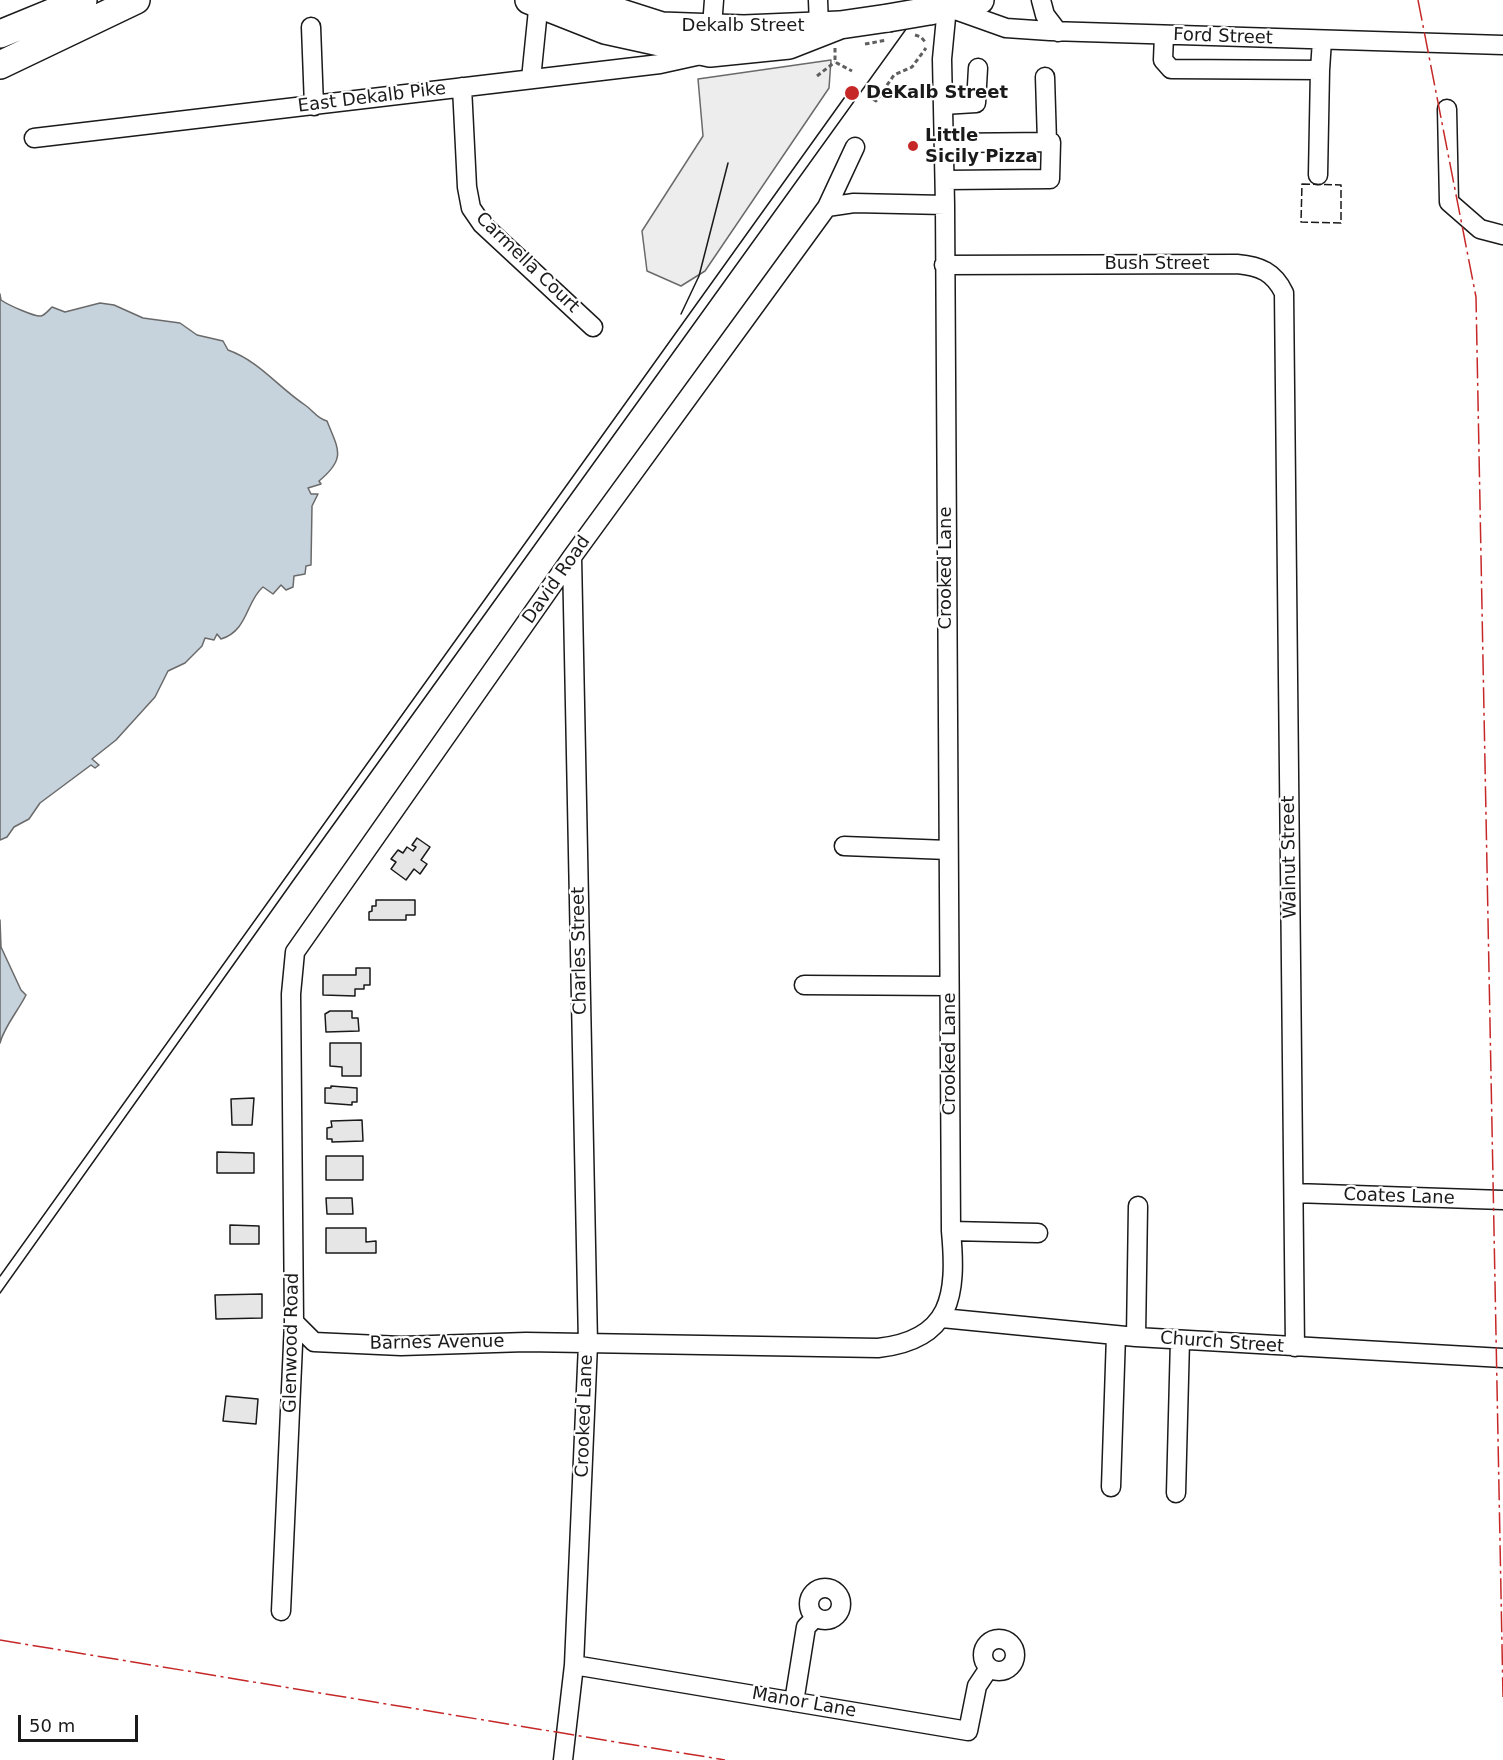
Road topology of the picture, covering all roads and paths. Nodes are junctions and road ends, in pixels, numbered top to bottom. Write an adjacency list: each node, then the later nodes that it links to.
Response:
1 (83, 0): 12 (highway)
2 (136, 0): 19 (highway)
3 (579, 0): 16 (highway, Dekalb Street)
4 (714, 0): 16 (street)
5 (980, 0): 8 (highway, Dekalb Street)
6 (1041, 0): 11 (street)
7 (535, 1): 16 (highway, Dekalb Street); 25 (street)
8 (938, 9): 9 (highway, Dekalb Street, bridge); 11 (street, Ford Street); 28 (street, Crooked Lane)
9 (828, 25): 16 (highway, Dekalb Street); 18 (path)
10 (311, 27): 29 (street)
11 (1058, 32): 13 (street, Ford Street)
12 (0, 34)
13 (1164, 35): 15 (street, Ford Street); 21 (street)
14 (921, 37): 27 (path)
15 (1322, 40): 17 (street, Ford Street); 21 (street)
16 (711, 41): 25 (street, East Dekalb Pike)
17 (1503, 45)
18 (835, 62): 22 (path); 23 (path)
19 (0, 65)
20 (978, 68): 28 (street)
21 (1320, 70): 35 (street)
22 (852, 71)
23 (817, 76)
24 (1045, 77): 32 (street)
25 (531, 79): 26 (street, East Dekalb Pike)
26 (462, 87): 29 (street, East Dekalb Pike); 41 (street, Carmella Court)
27 (867, 95)
28 (943, 105): 33 (street, Crooked Lane)
29 (314, 106): 31 (street, East Dekalb Pike)
30 (1447, 109): 39 (street)
31 (34, 138)
32 (1047, 142): 33 (street); 36 (street)
33 (944, 143): 36 (street, Crooked Lane)
34 (855, 147): 38 (street, David Road)
35 (1318, 175)
36 (945, 180): 37 (street, Crooked Lane)
37 (945, 205): 38 (street); 40 (street, Crooked Lane)
38 (827, 207): 43 (street, David Road)
39 (1503, 235)
40 (944, 265): 42 (street, Bush Street); 45 (street, Crooked Lane)
41 (593, 327)
42 (1282, 368): 49 (street, Walnut Street)
43 (573, 557): 48 (street, David Road); 59 (street, Charles Street)
44 (844, 846): 45 (street)
45 (948, 850): 47 (street, Crooked Lane)
46 (804, 985): 47 (street)
47 (949, 986): 52 (street, Crooked Lane)
48 (293, 1075): 55 (street, Glenwood Road)
49 (1294, 1193): 50 (street, Coates Lane); 60 (street, Walnut Street)
50 (1503, 1200)
51 (1138, 1206): 57 (street)
52 (951, 1231): 53 (street); 54 (street, Crooked Lane)
53 (1038, 1233)
54 (942, 1318): 56 (street, Church Street); 59 (street, Crooked Lane)
55 (294, 1322): 59 (street, Barnes Avenue); 64 (street, Glenwood Road)
56 (1116, 1335): 57 (street, Church Street); 62 (street)
57 (1137, 1337): 58 (street, Church Street)
58 (1180, 1340): 60 (street, Church Street); 63 (street)
59 (588, 1344): 66 (street, Crooked Lane)
60 (1295, 1347): 61 (street, Church Street)
61 (1503, 1358)
62 (1110, 1487)
63 (1176, 1493)
64 (281, 1611)
65 (816, 1617): 68 (street)
66 (574, 1665): 68 (street, Manor Lane); 69 (street, Crooked Lane)
67 (989, 1668): 68 (street, Manor Lane)
68 (794, 1701)
69 (563, 1760)

